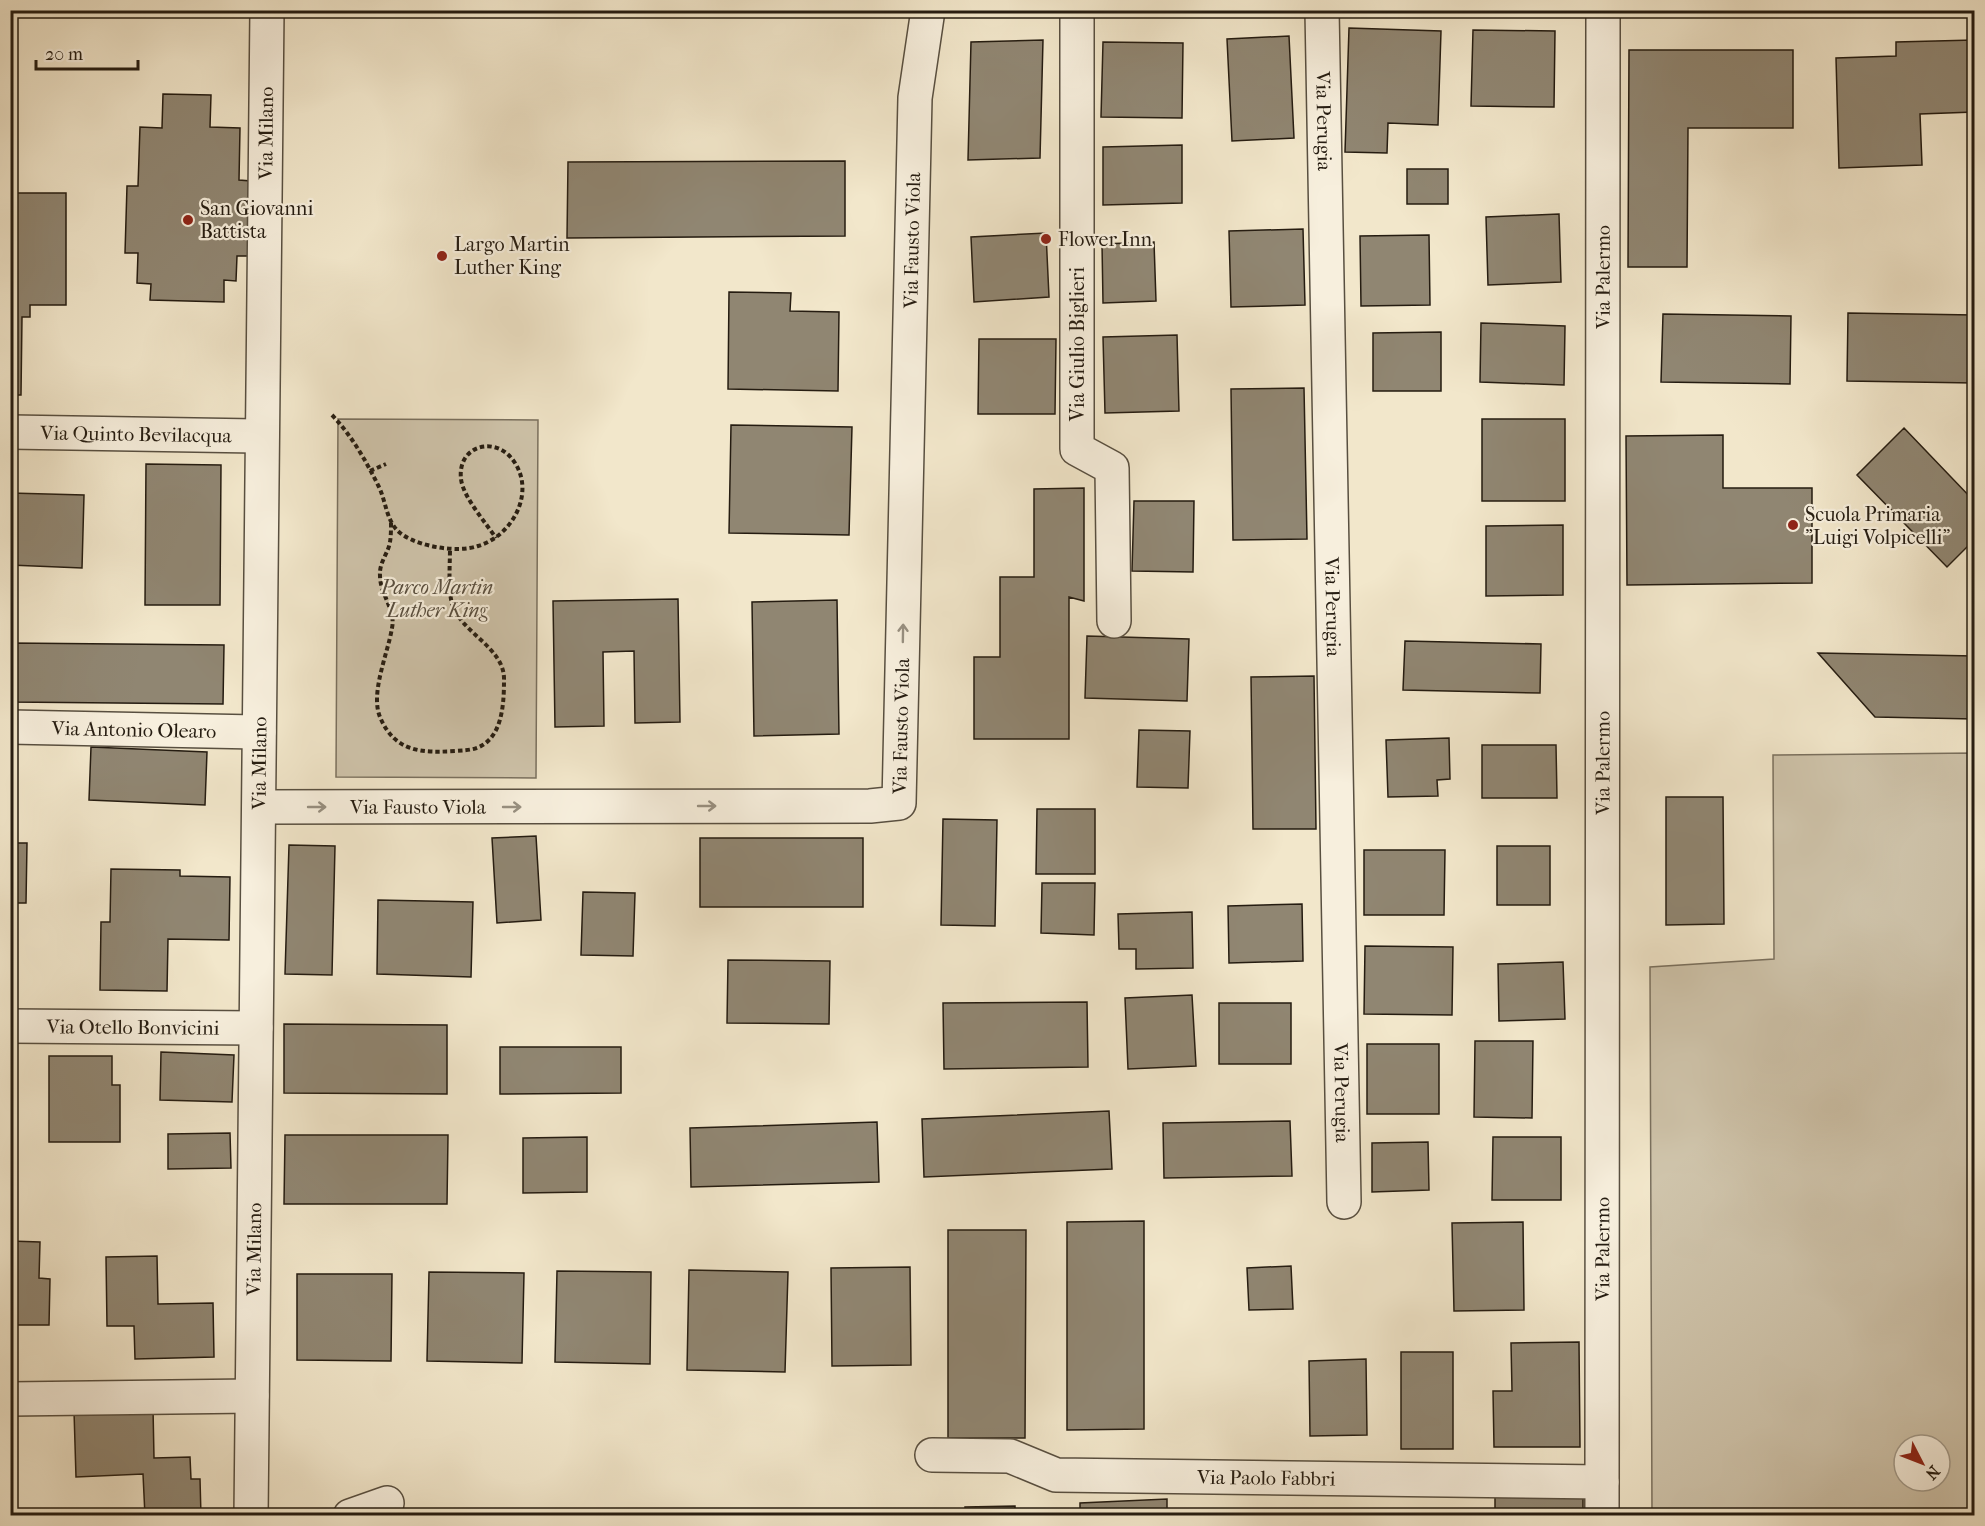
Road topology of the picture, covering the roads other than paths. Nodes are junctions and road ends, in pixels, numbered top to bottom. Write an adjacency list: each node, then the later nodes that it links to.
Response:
1 (267, 10): 7 (street, Via Milano)
2 (928, 10): 11 (street, Via Fausto Viola, one-way to 2)
3 (1077, 10): 8 (street, Via Giulio Biglieri)
4 (1322, 10): 14 (street, Via Perugia)
5 (1603, 10): 18 (street, Via Palermo)
6 (10, 432): 7 (street, Via Quinto Bevilacqua)
7 (262, 436): 10 (street, Via Milano)
8 (1114, 621)
9 (10, 727): 10 (street, Via Antonio Olearo)
10 (259, 732): 11 (street, Via Milano)
11 (258, 807): 13 (street, Via Milano)
12 (10, 1026): 13 (street, Via Otello Bonvicini)
13 (256, 1028): 15 (street, Via Milano)
14 (1344, 1202)
15 (252, 1396): 16 (street); 20 (street, Via Milano)
16 (10, 1399)
17 (932, 1455): 18 (street, Via Paolo Fabbri)
18 (1602, 1482): 22 (street, Via Palermo)
19 (387, 1503): 21 (street)
20 (251, 1515)
21 (350, 1515)
22 (1602, 1515)

